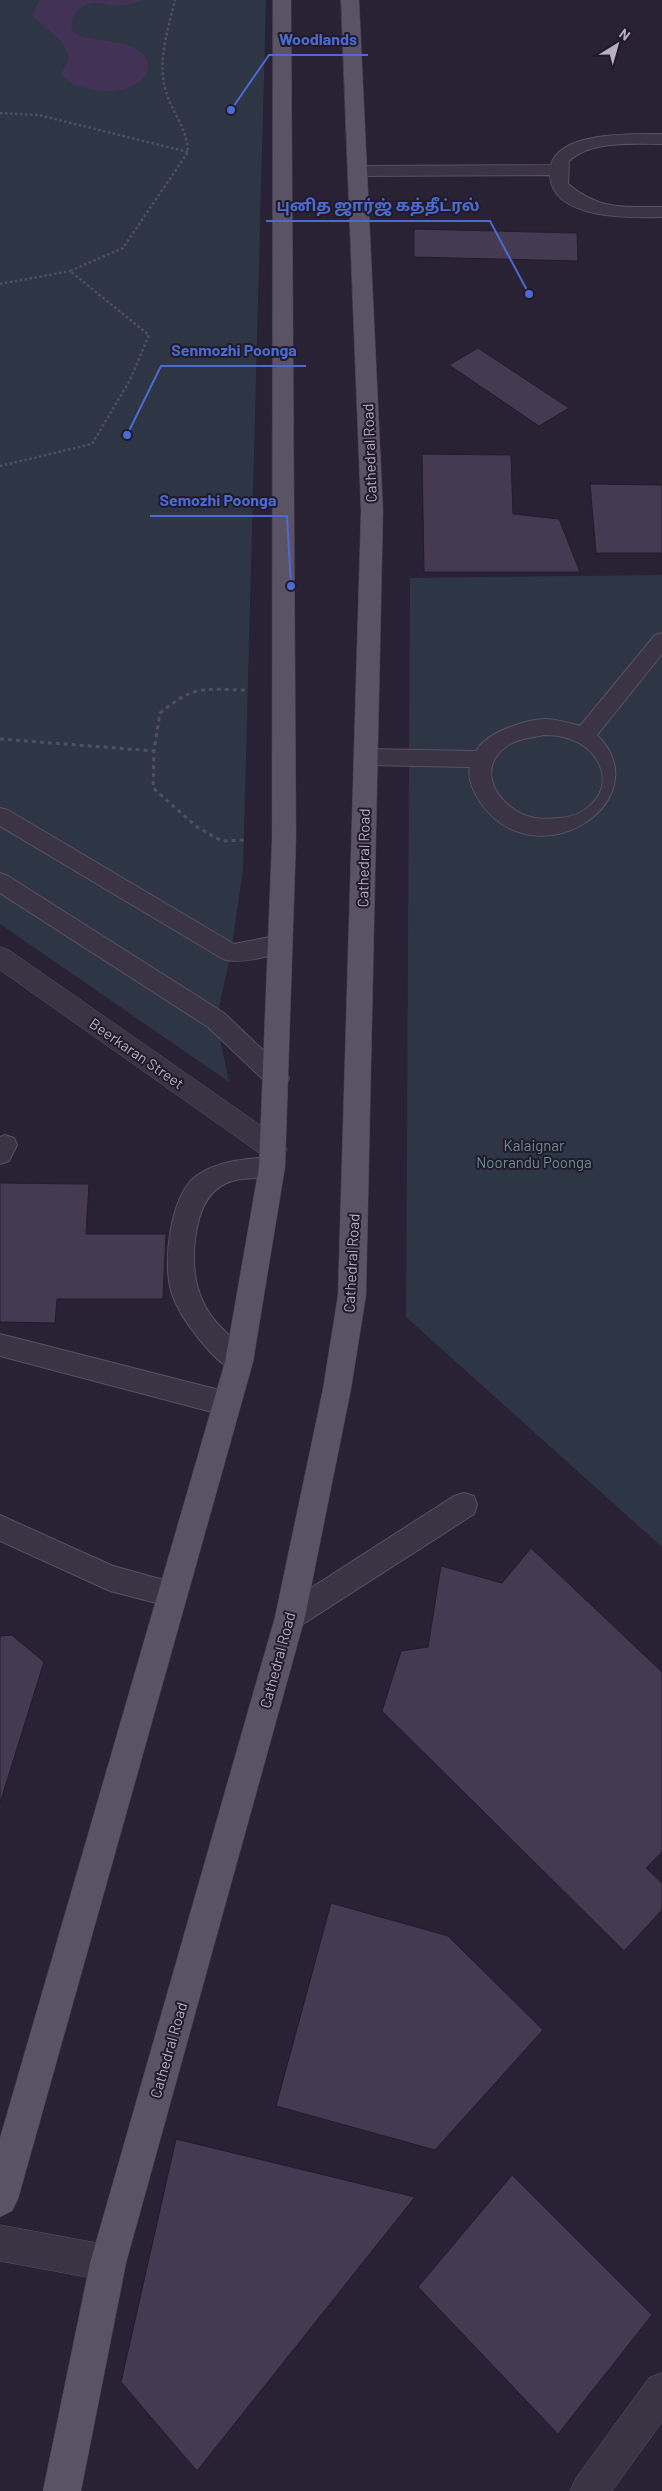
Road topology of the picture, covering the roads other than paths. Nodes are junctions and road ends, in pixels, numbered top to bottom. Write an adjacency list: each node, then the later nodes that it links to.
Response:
1 (282, 0): 13 (main road)
2 (350, 0): 5 (main road, Cathedral Road)
3 (662, 139): 4 (lane)
4 (559, 170): 5 (lane); 6 (lane)
5 (358, 171): 9 (main road, Cathedral Road)
6 (662, 212)
7 (662, 640): 8 (lane)
8 (584, 736): 10 (lane); 10 (lane)
9 (366, 757): 10 (lane); 23 (main road, Cathedral Road)
10 (481, 759)
11 (0, 816): 13 (lane)
12 (0, 882): 15 (lane)
13 (280, 944): 15 (main road)
14 (0, 957): 16 (street, Beerkaran Street)
15 (277, 1078): 16 (main road)
16 (273, 1158): 18 (main road); 18 (lane)
17 (0, 1345): 19 (lane)
18 (239, 1362): 19 (main road)
19 (227, 1404): 22 (main road)
20 (464, 1505): 23 (lane)
21 (0, 1528): 22 (lane)
22 (172, 1594): 24 (main road)
23 (290, 1617): 26 (main road, Cathedral Road)
24 (0, 2199)
25 (0, 2243): 26 (street)
26 (108, 2263): 28 (main road, Cathedral Road)
27 (662, 2391): 29 (street)
28 (62, 2491)
29 (589, 2491)

